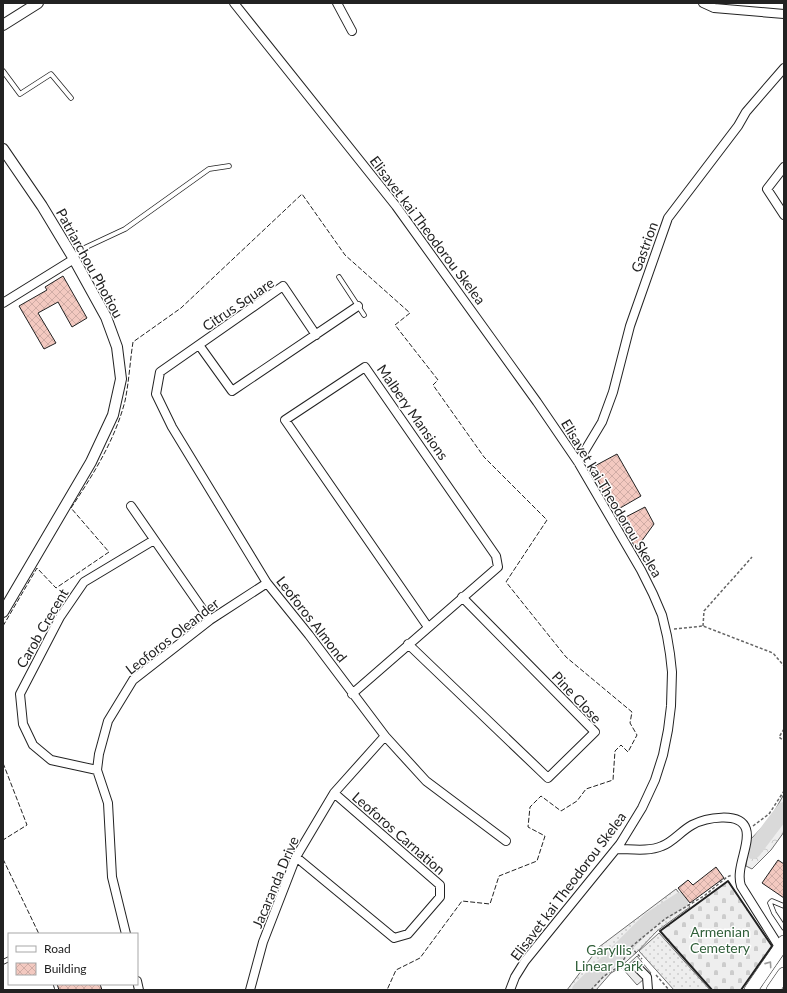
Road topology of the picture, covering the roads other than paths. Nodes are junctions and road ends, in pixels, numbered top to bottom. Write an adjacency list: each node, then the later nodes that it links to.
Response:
1 (38, 3): 6 (street)
2 (234, 3): 23 (street, Elisavet kai Theodorou Skelea)
3 (337, 3): 7 (street)
4 (703, 3): 5 (street)
5 (784, 14)
6 (3, 25)
7 (352, 31)
8 (784, 68): 23 (street, Gastrion)
9 (3, 70): 10 (lane)
10 (71, 98)
11 (3, 149): 15 (street, Patriarchou Photiou)
12 (229, 166): 15 (lane)
13 (782, 170): 14 (street)
14 (784, 215)
15 (74, 258): 17 (street); 28 (street, Patriarchou Photiou)
16 (339, 277): 18 (lane)
17 (3, 303)
18 (358, 306): 19 (lane); 20 (street, Citrus Square)
19 (364, 315)
20 (316, 336): 21 (street, Citrus Square); 21 (street, Citrus Square)
21 (199, 345): 22 (street, Citrus Square)
22 (160, 372): 26 (street, Leoforos Almond)
23 (578, 462): 37 (street, Elisavet kai Theodorou Skelea)
24 (131, 506): 25 (street)
25 (154, 540): 29 (street); 34 (street, Carob Crecent)
26 (267, 583): 29 (street, Leoforos Oleander); 32 (street, Leoforos Almond)
27 (462, 597): 30 (street, Malbery Mansions); 30 (street, Malbery Mansions); 31 (street, Pine Close)
28 (3, 612)
29 (210, 620): 34 (street, Leoforos Oleander)
30 (428, 627): 31 (street, Malbery Mansions)
31 (408, 644): 32 (street, Malbery Mansions)
32 (352, 694): 33 (street, Leoforos Almond)
33 (385, 736): 35 (street, Jacaranda Drive); 36 (street, Leoforos Almond)
34 (97, 770): 41 (street, Leoforos Oleander)
35 (334, 793): 38 (street, Jacaranda Drive); 38 (street, Leoforos Carnation)
36 (506, 841)
37 (616, 849): 42 (street); 47 (street, Elisavet kai Theodorou Skelea)
38 (296, 857): 46 (street, Jacaranda Drive)
39 (784, 906): 40 (lane)
40 (784, 928)
41 (126, 933)
42 (782, 945): 45 (main road, one-way to 42)
43 (636, 966): 48 (street)
44 (784, 974): 49 (main road)
45 (755, 989)
46 (250, 990)
47 (510, 990)
48 (648, 990)
49 (773, 990)

